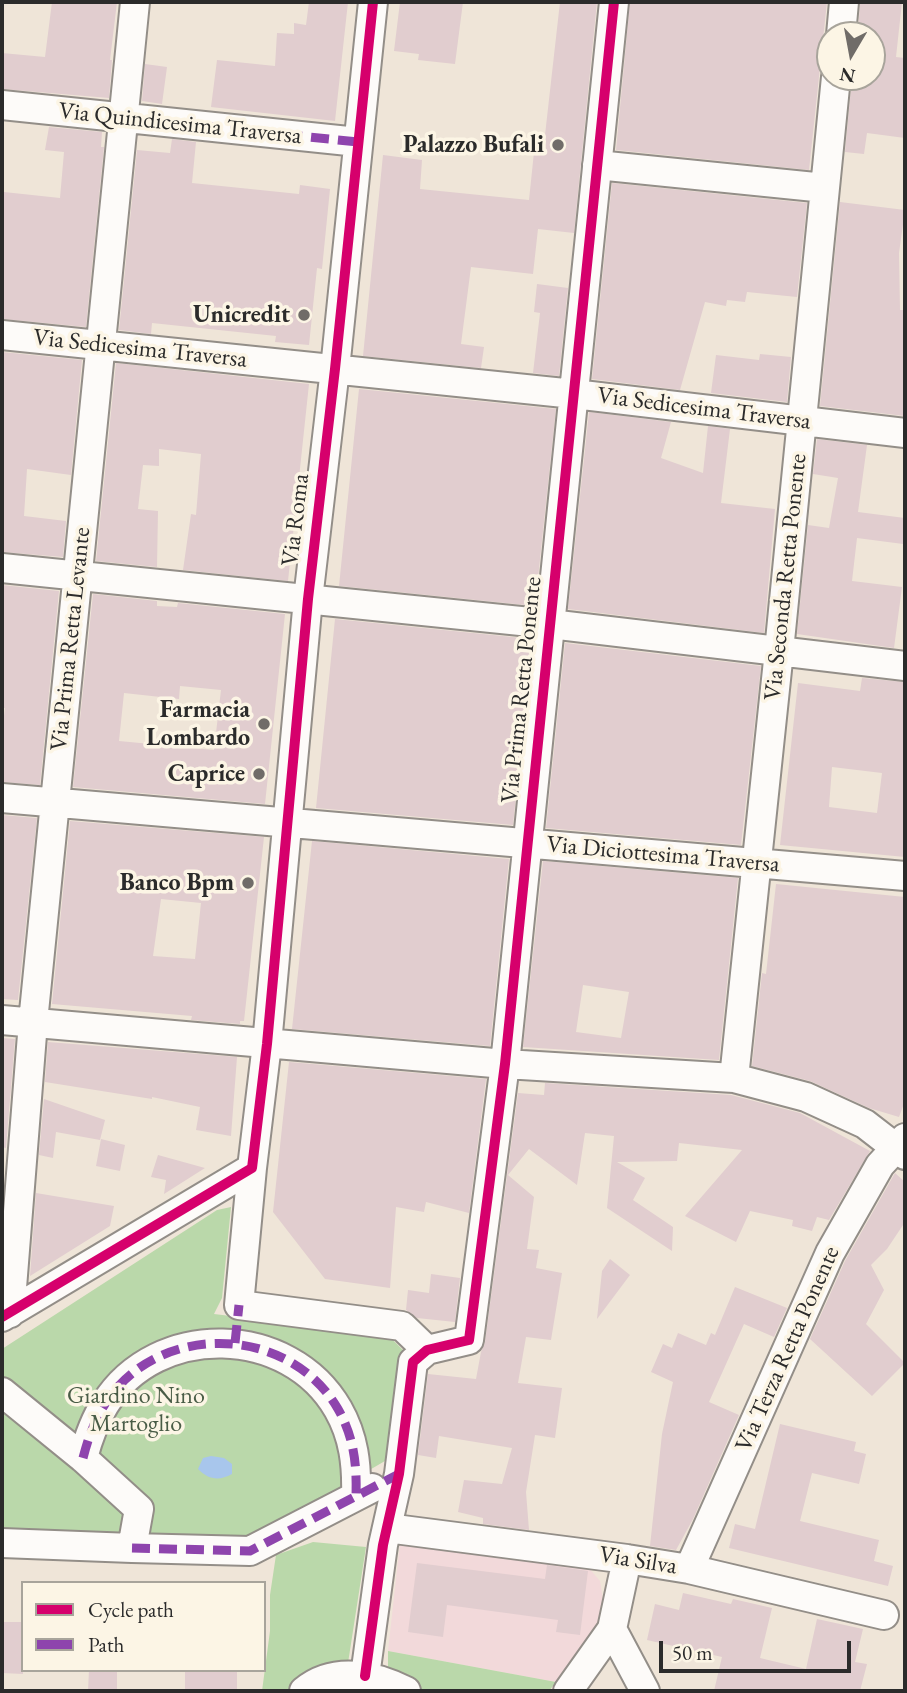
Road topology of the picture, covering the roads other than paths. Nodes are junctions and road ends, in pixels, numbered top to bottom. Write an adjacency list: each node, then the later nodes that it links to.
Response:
1 (135, 2): 8 (street, Via Prima Retta Levante)
2 (373, 2): 9 (street, Via Roma)
3 (614, 2): 10 (street, Via Prima Retta Ponente)
4 (844, 2): 5 (street)
5 (842, 21)
6 (835, 91): 11 (street, Via Seconda Retta Ponente)
7 (2, 105): 8 (street, Via Quindicesima Traversa)
8 (123, 118): 9 (street, Via Quindicesima Traversa); 13 (street, Via Prima Retta Levante)
9 (358, 142): 14 (street, Via Roma)
10 (597, 165): 11 (street); 15 (street, Via Prima Retta Ponente)
11 (825, 188): 16 (street, Via Seconda Retta Ponente)
12 (2, 335): 13 (street, Via Sedicesima Traversa)
13 (99, 345): 14 (street, Via Sedicesima Traversa); 19 (street, Via Prima Retta Levante)
14 (335, 369): 15 (street, Via Sedicesima Traversa); 20 (street, Via Roma)
15 (574, 394): 16 (street, Via Sedicesima Traversa); 21 (street, Via Prima Retta Ponente)
16 (802, 420): 17 (street, Via Sedicesima Traversa); 22 (street, Via Seconda Retta Ponente)
17 (905, 433)
18 (2, 568): 19 (street)
19 (78, 574): 20 (street); 25 (street, Via Prima Retta Levante)
20 (308, 599): 21 (street); 26 (street, Via Roma)
21 (550, 624): 22 (street); 27 (street, Via Prima Retta Ponente)
22 (779, 651): 23 (street); 28 (street, Via Seconda Retta Ponente)
23 (905, 666)
24 (2, 798): 25 (street, Via Diciottesima Traversa)
25 (55, 802): 26 (street, Via Diciottesima Traversa); 31 (street, Via Prima Retta Levante)
26 (288, 822): 27 (street, Via Diciottesima Traversa); 32 (street, Via Roma)
27 (528, 843): 28 (street, Via Diciottesima Traversa); 33 (street, Via Prima Retta Ponente)
28 (757, 863): 29 (street, Via Diciottesima Traversa); 34 (street, Via Seconda Retta Ponente)
29 (905, 876)
30 (2, 1020): 31 (street)
31 (33, 1022): 32 (street); 38 (street, Via Prima Retta Levante)
32 (267, 1044): 33 (street); 36 (street, Via Roma)
33 (505, 1063): 34 (street); 40 (street, Via Prima Retta Ponente)
34 (734, 1078): 35 (street)
35 (903, 1147): 49 (street, Via Terza Retta Ponente)
36 (252, 1168): 37 (street, Via Roma); 38 (street)
37 (239, 1305): 39 (street, Via Roma); 40 (street)
38 (6, 1315)
39 (235, 1343): 42 (street); 44 (street)
40 (427, 1350): 43 (street)
41 (2, 1392): 42 (street)
42 (83, 1458): 47 (street)
43 (399, 1474): 44 (street); 45 (street)
44 (356, 1496): 47 (street)
45 (387, 1528): 48 (street, Via Silva); 52 (street)
46 (2, 1543): 47 (street)
47 (132, 1548)
48 (627, 1559): 49 (street, Via Silva); 51 (street)
49 (689, 1569): 50 (street, Via Silva)
50 (884, 1615)
51 (612, 1629): 55 (street); 56 (street)
52 (365, 1676): 53 (street); 54 (street)
53 (304, 1691)
54 (406, 1691)
55 (568, 1691)
56 (645, 1691)

